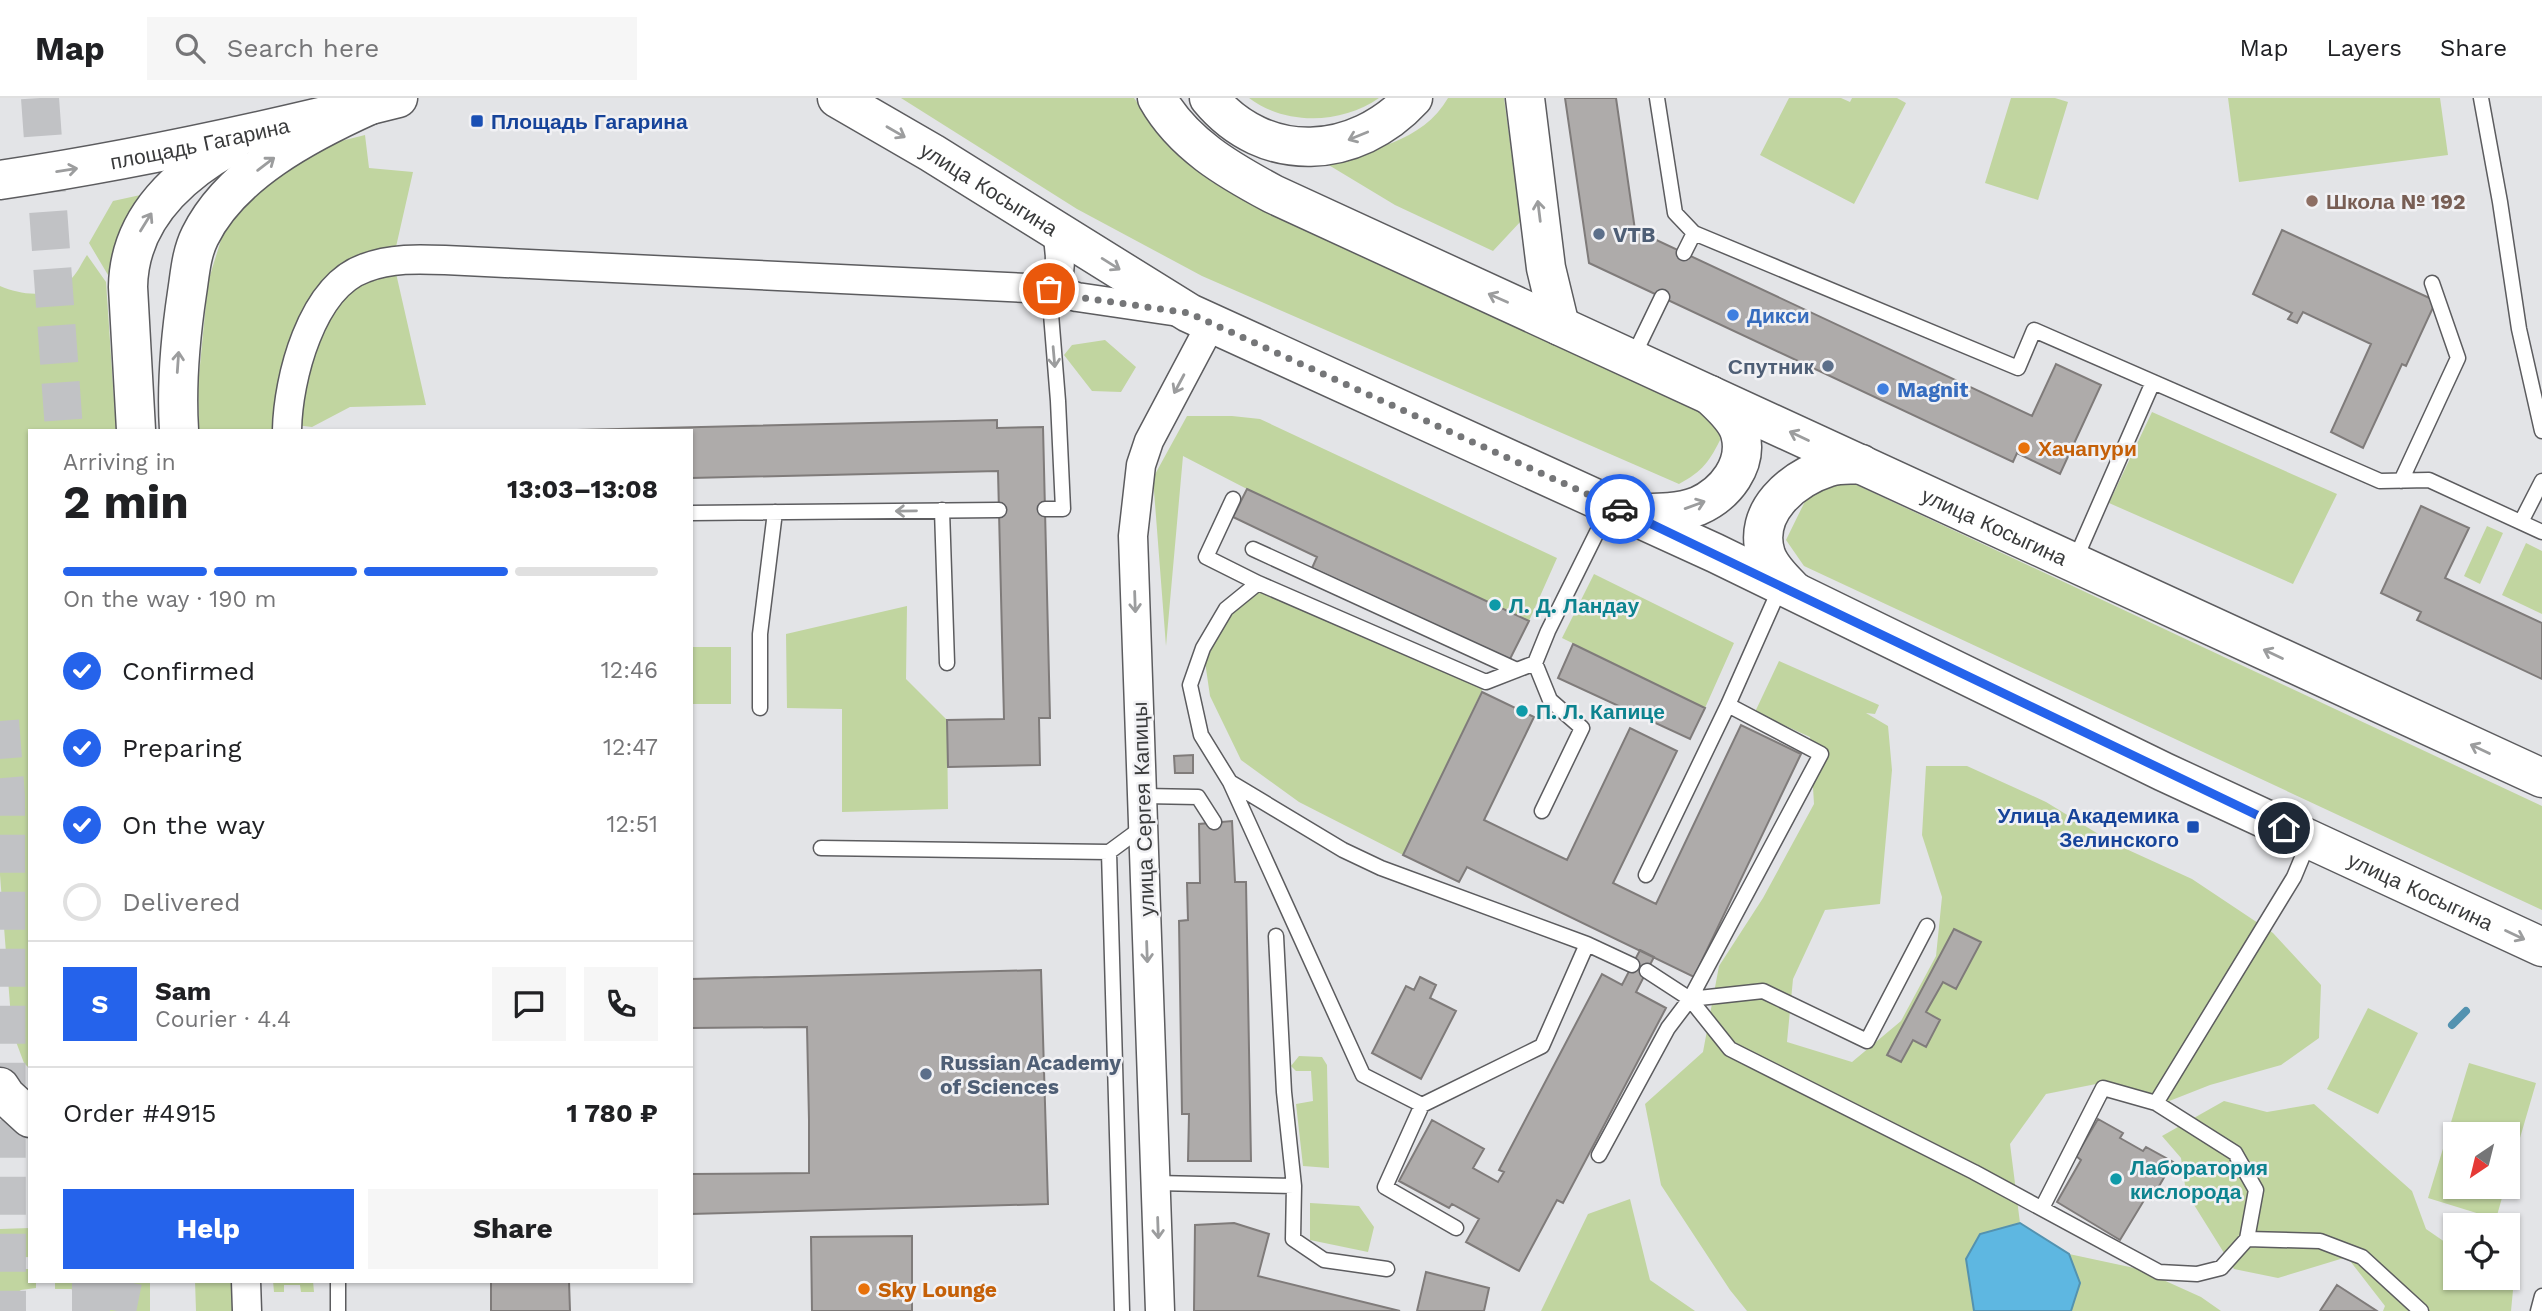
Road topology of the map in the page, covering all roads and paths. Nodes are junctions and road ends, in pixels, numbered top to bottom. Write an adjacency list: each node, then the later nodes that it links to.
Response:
1 (837, 98): 13 (main road, улица Косыгина, one-way to 13)
2 (1157, 98): 12 (main road)
3 (1192, 98): 12 (main road)
4 (1209, 98): 5 (main road, one-way to 4)
5 (1413, 98)
6 (1525, 98): 20 (main road, one-way to 6)
7 (1657, 98): 14 (lane)
8 (2481, 98): 27 (lane)
9 (384, 102): 10 (main road, площадь Гагарина); 26 (main road, one-way to 9)
10 (283, 126): 11 (main road, площадь Гагарина, one-way to 10); 25 (main road, one-way to 10)
11 (0, 180)
12 (1350, 229): 20 (main road, улица Косыгина, one-way to 12)
13 (1056, 231): 17 (street); 19 (main road, улица Косыгина, one-way to 19)
14 (1694, 233): 15 (lane); 22 (lane)
15 (1684, 253)
16 (2432, 284): 29 (lane)
17 (1049, 289): 19 (street); 24 (street); 32 (lane, one-way to 32)
18 (1662, 297): 21 (lane)
19 (1200, 318): 33 (main road, улица Косыгина); 51 (street, улица Сергея Капицы, one-way to 51)
20 (1560, 326): 21 (main road, улица Косыгина)
21 (1632, 359): 23 (main road, улица Косыгина)
22 (2152, 382): 29 (lane); 41 (lane)
23 (1708, 393): 28 (main road, улица Косыгина, one-way to 23); 33 (main road, one-way to 23)
24 (290, 428)
25 (136, 429)
26 (179, 429)
27 (2542, 431)
28 (1861, 464): 41 (main road, улица Косыгина); 43 (main road)
29 (2401, 481): 38 (lane)
30 (2542, 481): 38 (lane)
31 (1233, 499): 42 (lane)
32 (1045, 509)
33 (1619, 509): 43 (main road, улица Косыгина); 45 (lane)
34 (942, 510): 35 (lane); 36 (lane, one-way to 36); 44 (lane)
35 (999, 510)
36 (775, 512): 37 (lane); 48 (lane)
37 (693, 513)
38 (2521, 523): 39 (lane)
39 (2542, 532)
40 (1253, 549): 46 (lane)
41 (2074, 562): 49 (main road, улица Косыгина, one-way to 41)
42 (1258, 583): 46 (lane); 50 (lane)
43 (1789, 590): 47 (lane); 55 (main road, улица Косыгина)
44 (947, 663)
45 (1535, 663): 46 (lane); 52 (lane)
46 (1517, 670)
47 (1728, 705): 58 (lane); 65 (lane)
48 (760, 708)
49 (2542, 778)
50 (1230, 782): 61 (lane); 68 (lane)
51 (1143, 796): 53 (lane); 54 (street, улица Сергея Капицы)
52 (1542, 811)
53 (1214, 822)
54 (1143, 827): 57 (lane); 71 (street, улица Сергея Капицы, one-way to 71)
55 (2309, 839): 62 (main road, улица Косыгина, one-way to 62); 67 (lane)
56 (821, 848): 57 (lane)
57 (1109, 852): 82 (lane)
58 (1646, 875)
59 (1927, 926): 65 (lane)
60 (1276, 936): 72 (lane)
61 (1587, 944): 63 (lane); 68 (lane)
62 (2542, 947)
63 (1632, 965)
64 (1647, 971): 65 (lane)
65 (1690, 999): 70 (lane); 73 (lane)
66 (0, 1087): 69 (main road)
67 (2156, 1103): 73 (lane); 75 (lane)
68 (1422, 1105): 74 (lane)
69 (28, 1116)
70 (1599, 1155)
71 (1156, 1183): 72 (lane); 83 (street, улица Сергея Капицы, one-way to 83)
72 (1294, 1186): 76 (lane)
73 (2042, 1208): 75 (lane)
74 (1456, 1228)
75 (2247, 1239): 84 (lane)
76 (1387, 1269)
77 (246, 1283): 80 (street)
78 (338, 1283): 81 (lane)
79 (2542, 1297): 85 (lane)
80 (247, 1311)
81 (338, 1311)
82 (1122, 1311)
83 (1160, 1311)
84 (2421, 1311)
85 (2538, 1311)

